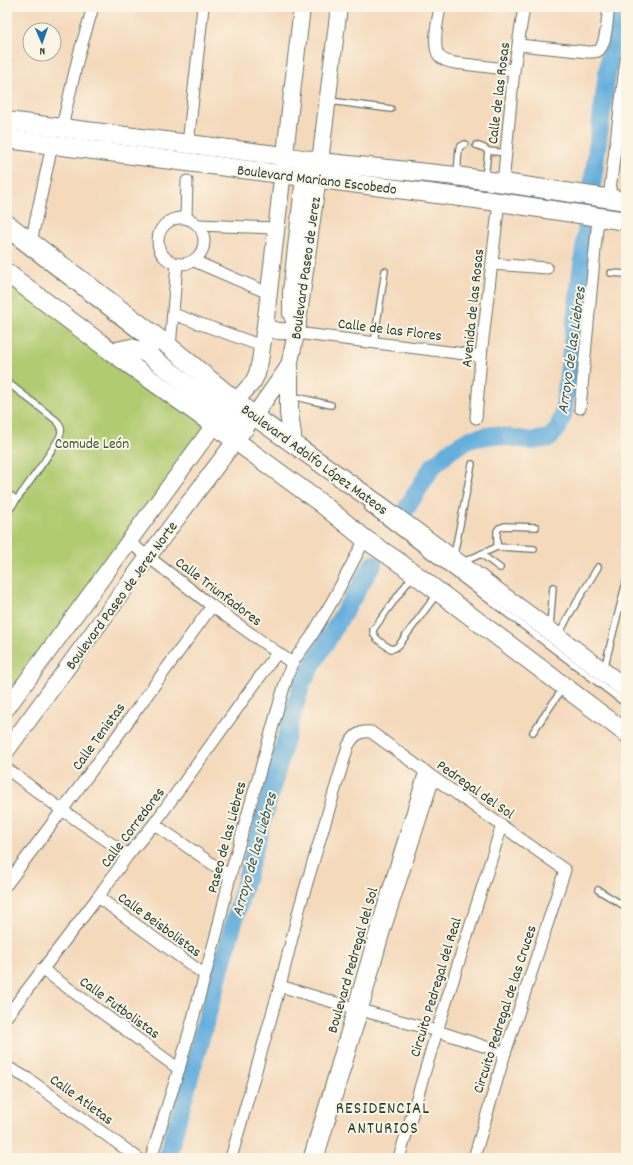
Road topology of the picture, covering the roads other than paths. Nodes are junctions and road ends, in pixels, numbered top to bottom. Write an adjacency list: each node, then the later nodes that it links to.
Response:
1 (93, 7): 14 (street)
2 (204, 7): 16 (street)
3 (302, 7): 22 (main road)
4 (339, 7): 11 (main road, Boulevard Paseo de Jerez)
5 (440, 7): 10 (street)
6 (524, 7): 8 (street, Calle de las Rosas)
7 (609, 7): 8 (street)
8 (519, 46): 10 (street, Calle de las Rosas)
9 (626, 60): 29 (street)
10 (514, 70): 21 (street, Calle de las Rosas)
11 (328, 101): 12 (lane); 23 (main road, Boulevard Paseo de Jerez)
12 (391, 109)
13 (7, 121): 14 (main road, Boulevard Mariano Escobedo)
14 (62, 127): 16 (main road, Boulevard Mariano Escobedo)
15 (7, 139): 18 (main road, Boulevard Mariano Escobedo)
16 (188, 144): 22 (main road, Boulevard Mariano Escobedo)
17 (465, 144): 25 (lane)
18 (52, 145): 24 (main road, Boulevard Mariano Escobedo); 38 (street)
19 (476, 145): 20 (lane)
20 (488, 151): 21 (lane); 28 (lane)
21 (506, 153): 28 (street, Calle de las Rosas)
22 (284, 156): 23 (main road, Boulevard Mariano Escobedo); 24 (main road)
23 (320, 162): 25 (main road, Boulevard Mariano Escobedo); 26 (main road, Boulevard Paseo de Jerez)
24 (281, 175): 26 (main road, Boulevard Mariano Escobedo); 36 (main road)
25 (456, 176): 28 (main road, Boulevard Mariano Escobedo)
26 (311, 179): 30 (main road, Boulevard Mariano Escobedo); 47 (main road); 51 (main road, Boulevard Paseo de Jerez)
27 (188, 181): 31 (street)
28 (494, 182): 29 (main road, Boulevard Mariano Escobedo)
29 (618, 199)
30 (499, 202): 32 (main road, Boulevard Mariano Escobedo); 41 (street, Avenida de las Rosas)
31 (186, 218): 35 (street); 40 (street)
32 (598, 218): 33 (main road, Boulevard Mariano Escobedo); 60 (street)
33 (626, 221)
34 (7, 224): 38 (main road, Boulevard Adolfo López Mateos)
35 (198, 225): 36 (street); 39 (street)
36 (275, 228): 48 (main road)
37 (7, 235): 54 (lane)
38 (31, 242): 54 (main road, Boulevard Adolfo López Mateos)
39 (194, 261): 40 (street); 48 (street)
40 (177, 264): 49 (street)
41 (492, 264): 42 (street); 55 (street, Avenida de las Rosas)
42 (546, 268)
43 (385, 271): 52 (lane)
44 (7, 273): 61 (main road)
45 (611, 273): 46 (lane)
46 (626, 274)
47 (292, 292): 48 (main road); 51 (main road)
48 (268, 293): 50 (main road)
49 (173, 314): 53 (street); 54 (street)
50 (264, 326): 51 (main road); 53 (main road)
51 (297, 329): 52 (street, Calle de las Flores); 56 (main road, Boulevard Paseo de Jerez)
52 (374, 342): 55 (street, Calle de las Flores)
53 (262, 346): 61 (main road)
54 (165, 350): 61 (main road, Boulevard Adolfo López Mateos)
55 (481, 356): 62 (street, Avenida de las Rosas)
56 (289, 366): 58 (main road); 61 (main road, Boulevard Paseo de Jerez)
57 (7, 382): 67 (lane)
58 (289, 396): 59 (lane); 64 (main road)
59 (331, 405)
60 (580, 408)
61 (235, 416): 63 (lane); 64 (main road, Boulevard Adolfo López Mateos); 71 (main road, Boulevard Adolfo López Mateos); 72 (main road, Boulevard Paseo de Jerez Norte); 76 (main road, Boulevard Paseo de Jerez Norte)
62 (476, 418)
63 (275, 439)
64 (293, 443): 77 (main road, Boulevard Adolfo López Mateos)
65 (472, 464): 77 (lane)
66 (7, 493): 67 (lane)
67 (16, 500): 69 (lane)
68 (361, 502): 91 (lane)
69 (7, 512)
70 (536, 527): 73 (lane)
71 (365, 539): 79 (main road, Boulevard Adolfo López Mateos); 87 (street, Paseo de las Liebres)
72 (129, 542): 76 (street, Calle Triunfadores); 92 (main road, Boulevard Paseo de Jerez Norte)
73 (497, 547): 74 (lane); 75 (lane)
74 (534, 549)
75 (481, 554): 77 (lane); 80 (lane)
76 (148, 557): 84 (street, Calle Triunfadores); 95 (main road, Boulevard Paseo de Jerez Norte)
77 (456, 562): 85 (main road, Boulevard Adolfo López Mateos)
78 (598, 567): 85 (lane)
79 (407, 568): 83 (main road, Boulevard Adolfo López Mateos); 83 (lane)
80 (500, 568)
81 (626, 582): 88 (lane)
82 (553, 587): 85 (lane)
83 (438, 592): 89 (main road, Boulevard Adolfo López Mateos)
84 (212, 606): 86 (street, Calle Triunfadores); 99 (street, Calle Tenistas)
85 (554, 634): 88 (main road, Boulevard Adolfo López Mateos)
86 (277, 653): 87 (street, Calle Triunfadores); 100 (street, Calle Corredores)
87 (292, 663): 104 (street, Paseo de las Liebres)
88 (604, 672): 90 (main road, Boulevard Adolfo López Mateos)
89 (565, 686): 93 (lane); 94 (main road, Boulevard Adolfo López Mateos)
90 (626, 689)
91 (626, 704)
92 (7, 708)
93 (533, 732)
94 (626, 733)
95 (7, 750)
96 (7, 768): 99 (street)
97 (425, 771): 98 (street, Pedregal del Sol); 111 (street, Pedregal del Sol); 112 (street, Boulevard Pedregal del Sol)
98 (434, 778): 101 (street, Pedregal del Sol); 112 (street, Boulevard Pedregal del Sol)
99 (62, 810): 102 (street); 105 (street, Calle Tenistas)
100 (154, 824): 102 (street, Calle Corredores); 104 (street)
101 (502, 825): 103 (street, Pedregal del Sol); 114 (street, Circuito Pedregal del Real)
102 (128, 856): 107 (street, Calle Corredores)
103 (565, 870): 115 (street, Circuito Pedregal de las Cruces)
104 (230, 876): 110 (street, Paseo de las Liebres)
105 (7, 884)
106 (598, 890): 108 (lane)
107 (98, 898): 109 (street, Calle Corredores); 110 (street, Calle Beisbolistas)
108 (626, 907)
109 (42, 969): 113 (street, Calle Corredores); 117 (street, Calle Futbolistas)
110 (205, 975): 117 (street, Paseo de las Liebres)
111 (280, 986): 112 (street); 120 (street)
112 (358, 1010): 114 (street); 121 (street, Boulevard Pedregal del Sol); 122 (street, Boulevard Pedregal del Sol)
113 (7, 1016)
114 (437, 1031): 115 (street); 123 (street, Circuito Pedregal del Real)
115 (504, 1053): 124 (street, Circuito Pedregal de las Cruces)
116 (7, 1067): 118 (street, Calle Atletas)
117 (179, 1069): 119 (street, Paseo de las Liebres)
118 (138, 1158)
119 (151, 1158)
120 (231, 1158)
121 (309, 1158)
122 (318, 1158)
123 (399, 1158)
124 (474, 1158)

